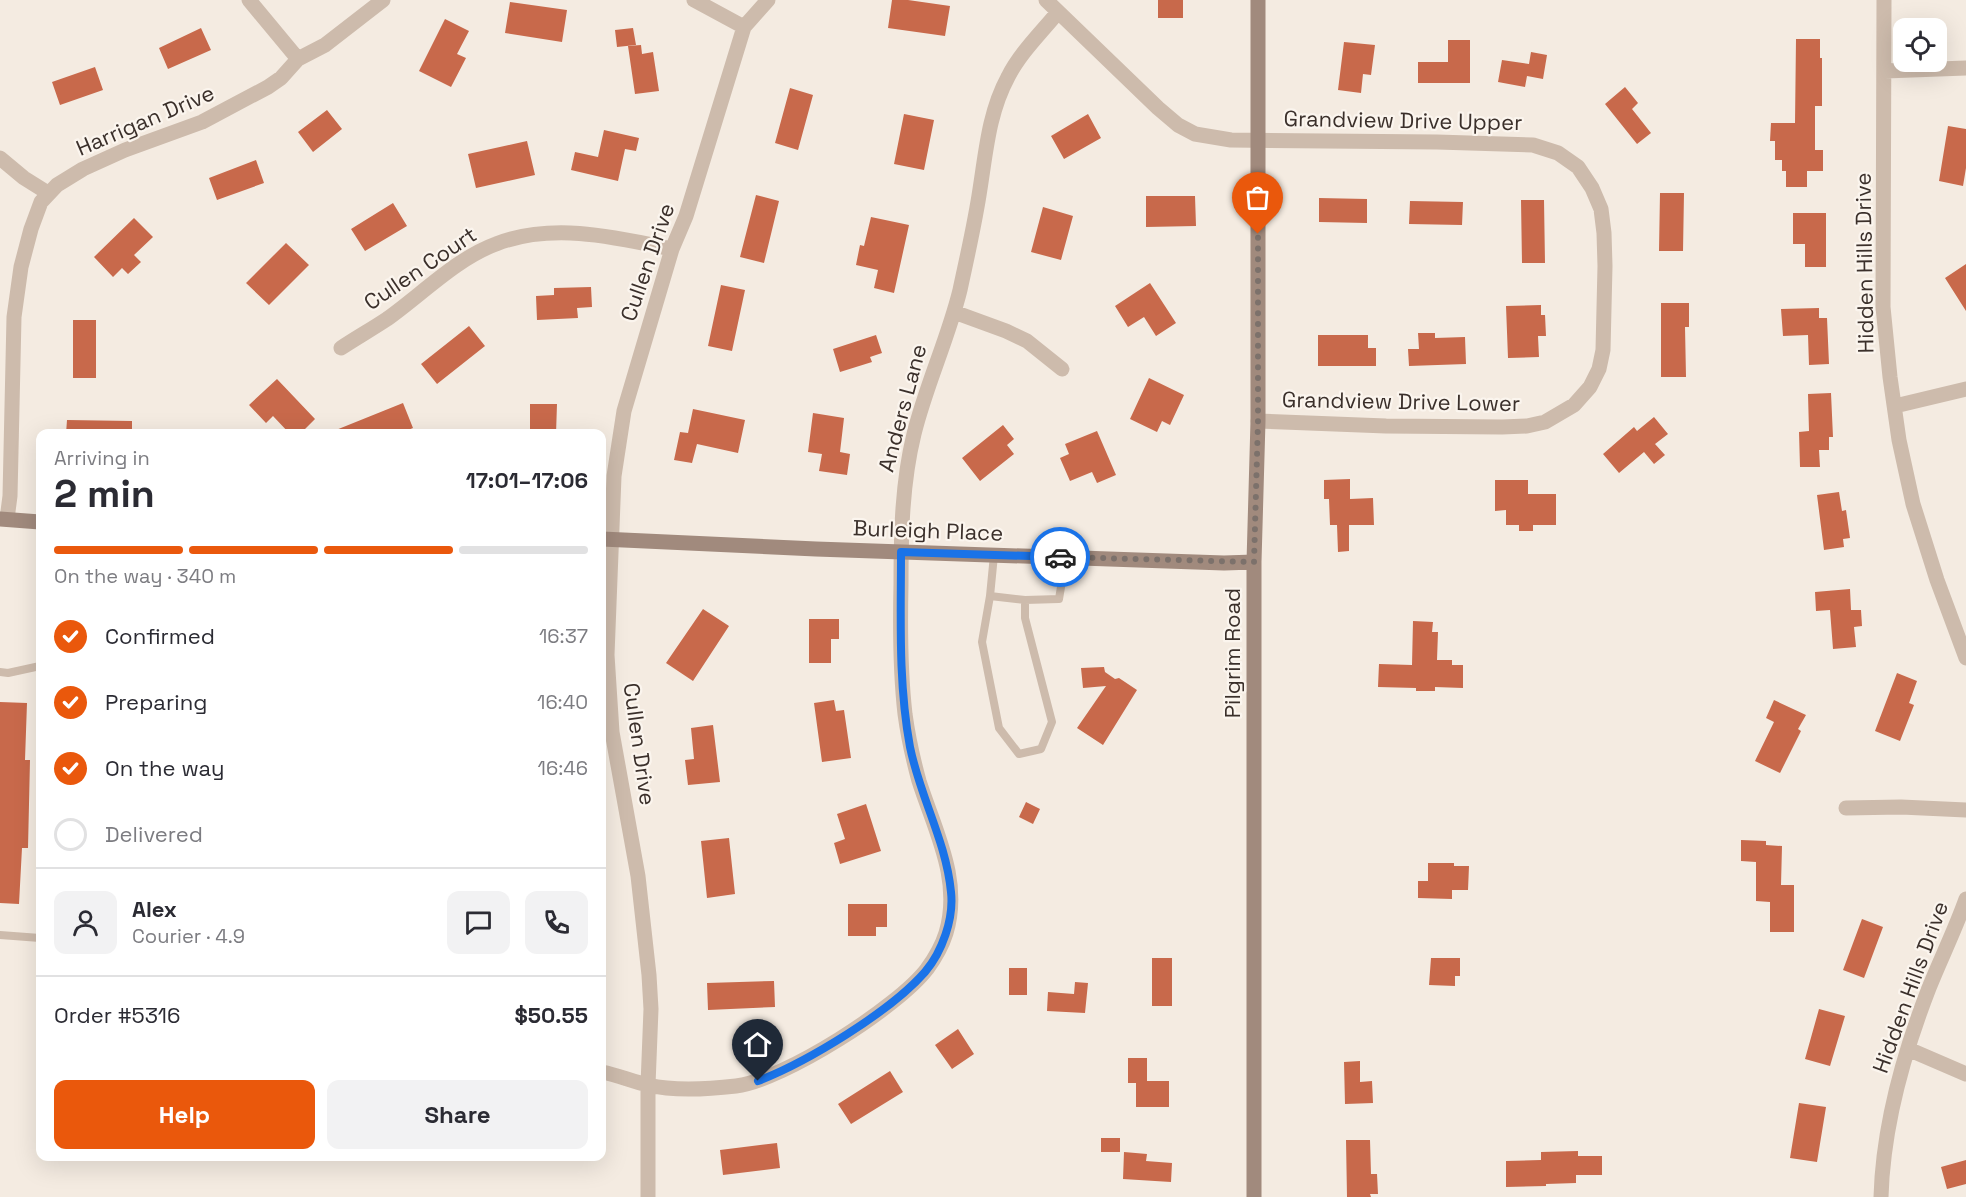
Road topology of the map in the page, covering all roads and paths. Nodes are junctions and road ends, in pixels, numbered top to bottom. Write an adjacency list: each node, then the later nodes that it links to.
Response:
1 (249, 0): 10 (street)
2 (383, 0): 10 (street, Harrigan Drive)
3 (694, 0): 9 (street)
4 (768, 0): 9 (street)
5 (1046, 0): 8 (street, Grandview Drive Upper)
6 (1258, 0): 13 (main road, Pilgrim Road)
7 (1884, 0): 12 (street, Hidden Hills Drive)
8 (1058, 12): 13 (street, Grandview Drive Upper); 17 (street, Anders Lane)
9 (744, 27): 16 (street, Cullen Drive)
10 (298, 59): 15 (street, Harrigan Drive)
11 (1966, 68): 12 (street)
12 (1885, 71): 22 (street, Hidden Hills Drive)
13 (1258, 140): 21 (street, Grandview Drive Upper); 23 (main road, Pilgrim Road)
14 (0, 158): 15 (street)
15 (48, 193): 24 (street, Harrigan Drive)
16 (672, 249): 18 (street, Cullen Court); 26 (street, Cullen Drive)
17 (954, 312): 19 (street); 27 (street, Anders Lane)
18 (341, 348)
19 (1062, 369)
20 (1966, 388): 22 (street)
21 (1574, 405): 23 (street, Grandview Drive Lower)
22 (1895, 406): 33 (street, Hidden Hills Drive)
23 (1258, 421): 30 (main road, Pilgrim Road)
24 (3, 519): 25 (main road)
25 (36, 522)
26 (606, 539): 27 (main road, Burleigh Place); 44 (street, Cullen Drive)
27 (901, 552): 28 (main road, Burleigh Place); 44 (street, Anders Lane)
28 (994, 555): 29 (main road, Burleigh Place); 31 (lane)
29 (1066, 557): 30 (main road, Burleigh Place); 32 (lane)
30 (1254, 562): 46 (main road, Pilgrim Road)
31 (990, 596): 32 (lane); 32 (lane)
32 (1025, 600)
33 (1966, 658)
34 (36, 667): 35 (lane)
35 (0, 672)
36 (1846, 808): 37 (street)
37 (1966, 810)
38 (1966, 899): 41 (street, Hidden Hills Drive)
39 (0, 936): 40 (lane)
40 (36, 938)
41 (1908, 1049): 43 (street); 47 (street, Hidden Hills Drive)
42 (606, 1073): 44 (street, Anders Lane)
43 (1966, 1074)
44 (648, 1085): 45 (street, Cullen Drive)
45 (648, 1197)
46 (1254, 1197)
47 (1881, 1197)

